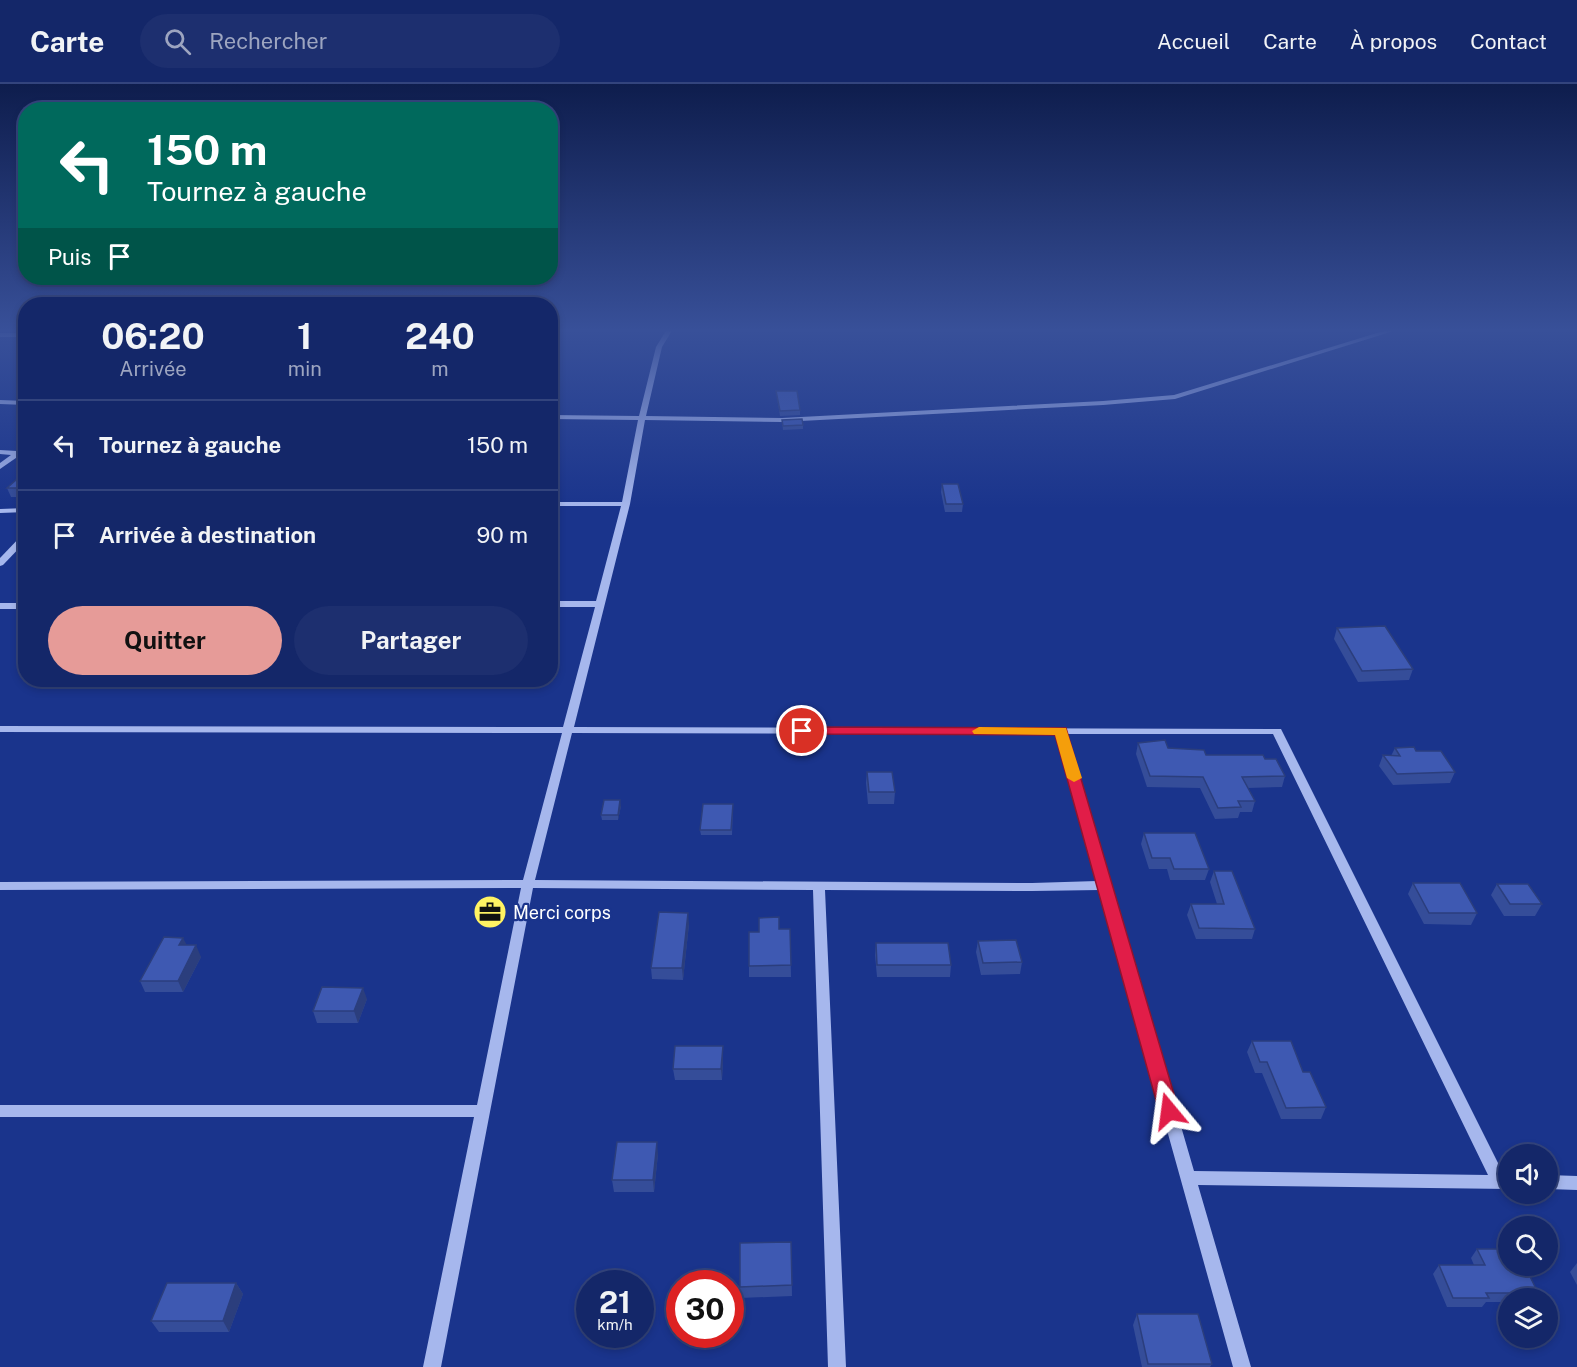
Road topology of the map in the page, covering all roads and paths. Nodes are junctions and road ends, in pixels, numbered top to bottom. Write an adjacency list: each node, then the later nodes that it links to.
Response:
1 (649, 389): 6 (street)
2 (1201, 389): 6 (street)
3 (0, 402): 4 (street)
4 (18, 403)
5 (558, 417): 6 (street)
6 (642, 419): 11 (street)
7 (0, 452): 8 (street)
8 (18, 453): 9 (street)
9 (0, 467)
10 (558, 504): 11 (street)
11 (626, 504): 17 (street)
12 (18, 510): 13 (street)
13 (0, 511)
14 (18, 544): 15 (street)
15 (0, 563)
16 (558, 604): 17 (street)
17 (599, 604): 21 (street)
18 (0, 606): 19 (street)
19 (18, 606)
20 (0, 729): 21 (street)
21 (567, 731): 22 (street); 23 (street)
22 (1061, 731): 24 (street); 29 (street)
23 (528, 884): 25 (street); 26 (street); 28 (street)
24 (1105, 885): 26 (street); 30 (street)
25 (0, 886)
26 (819, 886): 35 (street)
27 (0, 1111): 28 (street)
28 (483, 1111): 34 (street)
29 (1498, 1170)
30 (1188, 1179): 31 (street); 36 (street)
31 (1498, 1182)
32 (1558, 1182): 33 (street)
33 (1577, 1183)
34 (432, 1367)
35 (837, 1367)
36 (1242, 1367)

